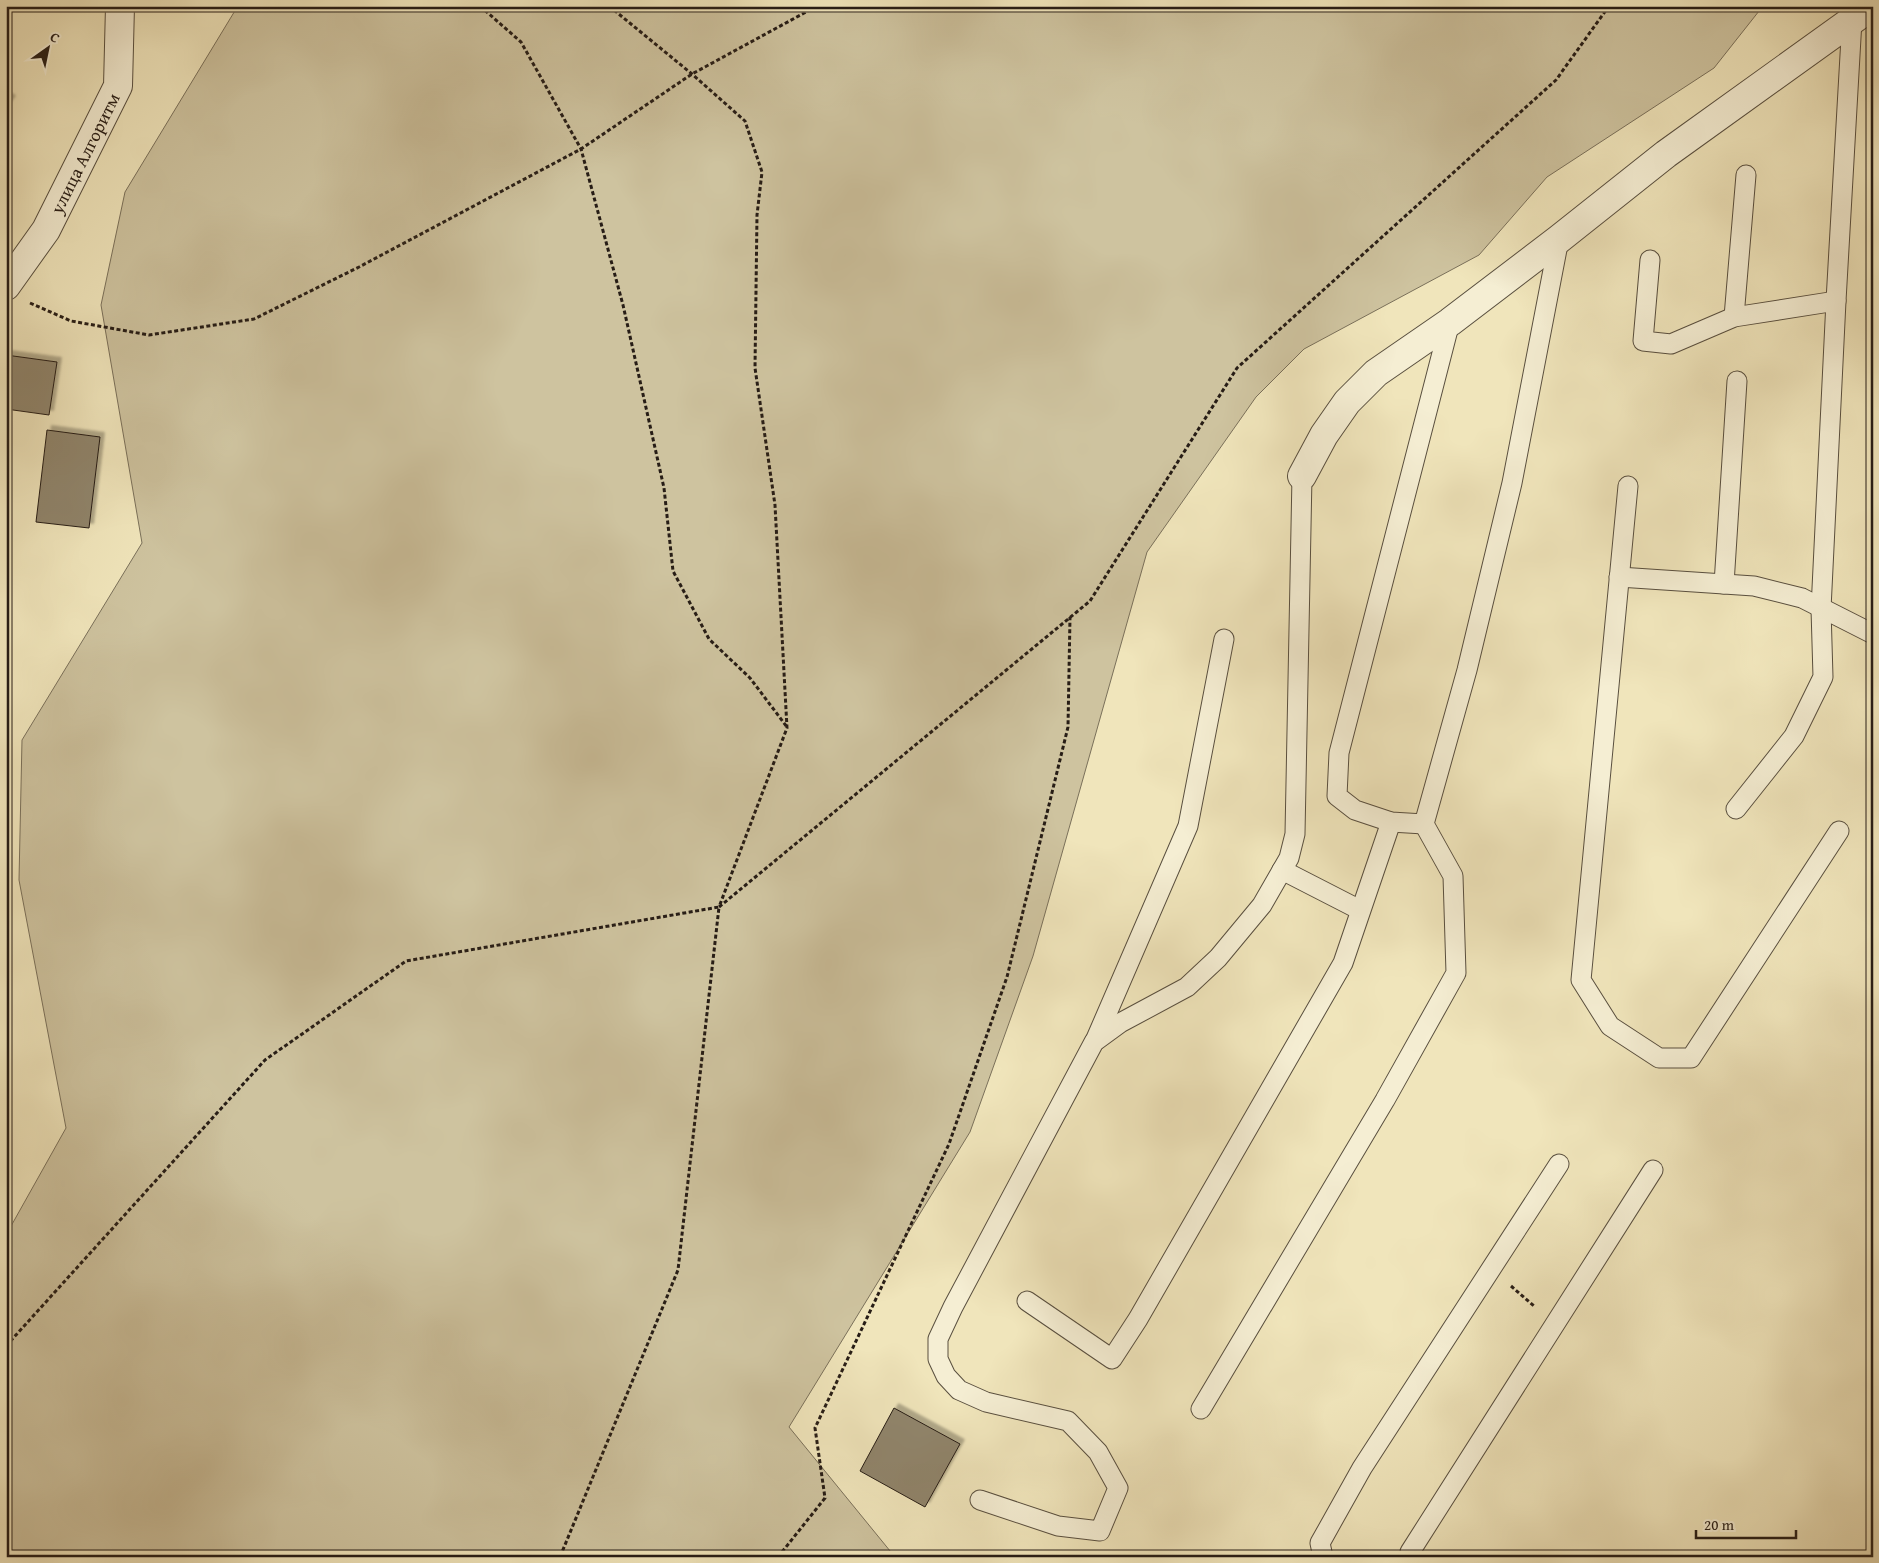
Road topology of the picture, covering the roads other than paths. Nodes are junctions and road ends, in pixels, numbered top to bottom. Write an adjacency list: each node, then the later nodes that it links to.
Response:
1 (120, 6): 6 (street, улица Алгоритм)
2 (1862, 13): 4 (street); 7 (lane)
3 (1746, 175): 8 (lane)
4 (1560, 239): 9 (street); 20 (lane)
5 (1650, 260): 8 (lane)
6 (14, 293)
7 (1836, 301): 8 (lane); 15 (lane)
8 (1734, 317)
9 (1450, 322): 11 (street); 19 (lane)
10 (1737, 382): 14 (lane)
11 (1302, 476): 22 (lane)
12 (1628, 486): 13 (lane)
13 (1619, 577): 14 (lane); 21 (lane)
14 (1724, 584): 15 (lane)
15 (1821, 609): 16 (lane); 18 (lane)
16 (1873, 634)
17 (1224, 639): 24 (lane)
18 (1736, 809)
19 (1391, 822): 20 (lane); 23 (lane)
20 (1424, 824): 28 (lane)
21 (1839, 832)
22 (1282, 870): 23 (lane); 24 (lane)
23 (1360, 910): 27 (lane)
24 (1094, 1042): 29 (lane)
25 (1559, 1164): 30 (lane)
26 (1653, 1170): 31 (lane)
27 (1027, 1301)
28 (1201, 1409)
29 (980, 1500)
30 (1323, 1557)
31 (1412, 1557)

